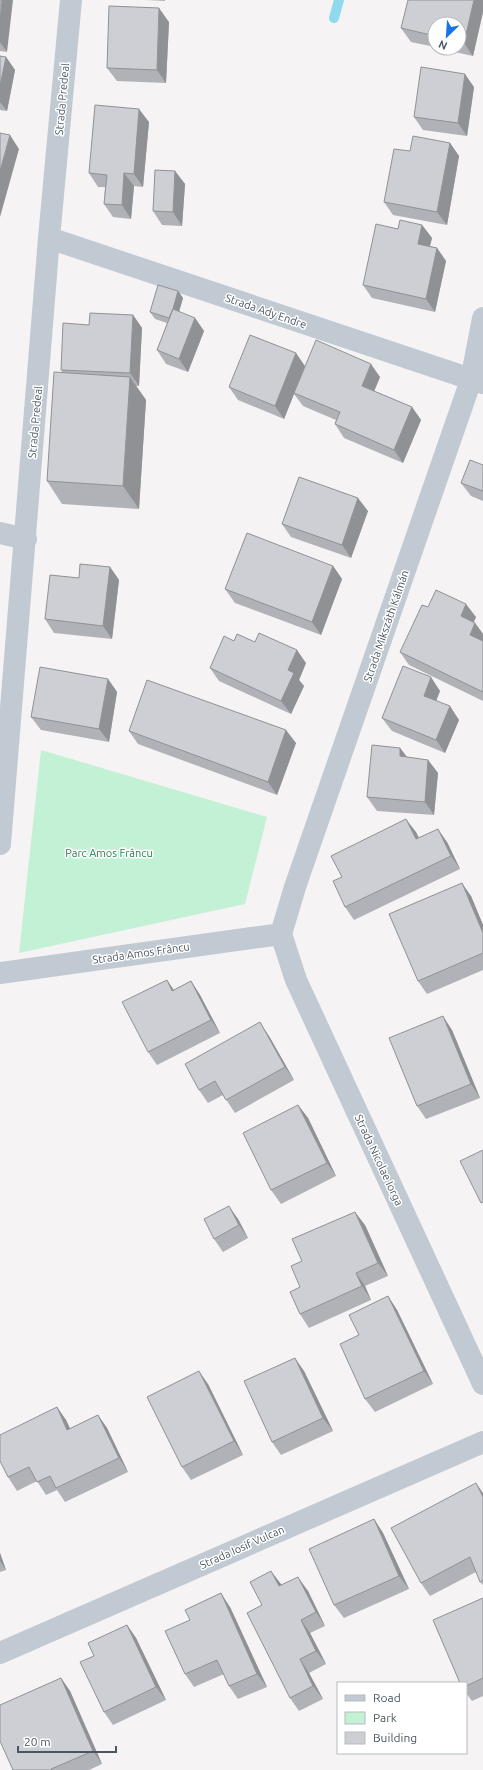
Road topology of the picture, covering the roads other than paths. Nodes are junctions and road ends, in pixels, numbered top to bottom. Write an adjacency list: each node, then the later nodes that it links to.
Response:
1 (71, 0): 2 (street, Strada Predeal)
2 (50, 238): 4 (street, Strada Ady Endre); 6 (street, Strada Predeal)
3 (483, 318): 4 (street, Strada Mikszáth Kálmán)
4 (477, 382): 8 (street, Strada Mikszáth Kálmán)
5 (0, 533): 6 (street)
6 (26, 539): 7 (street, Strada Predeal)
7 (0, 844)
8 (281, 934): 9 (street, Strada Amos Frâncu); 10 (street, Strada Nicolae Iorga)
9 (0, 973)
10 (483, 1384)
11 (483, 1442): 12 (street, Strada Iosif Vulcan)
12 (0, 1653)

